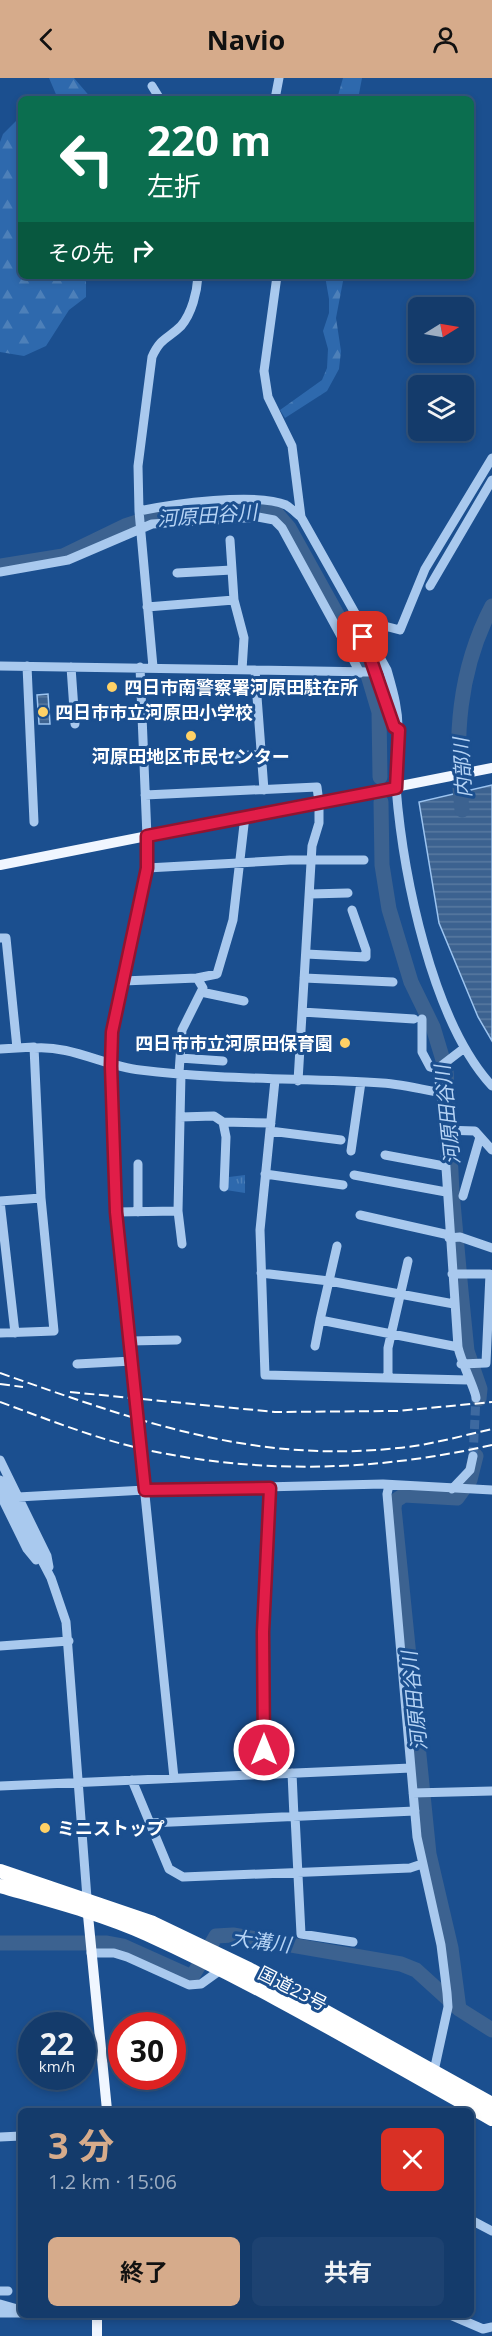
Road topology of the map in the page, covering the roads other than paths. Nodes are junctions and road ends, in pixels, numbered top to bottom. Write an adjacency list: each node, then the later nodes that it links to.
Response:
1 (279, 78): 4 (street)
2 (152, 86): 3 (street)
3 (158, 96)
4 (276, 96)
5 (198, 279): 10 (street)
6 (277, 279): 9 (street)
7 (492, 458): 18 (street)
8 (492, 480): 15 (street)
9 (301, 517): 10 (street); 18 (street)
10 (140, 519): 13 (street); 17 (street); 19 (street)
11 (230, 540): 12 (street)
12 (232, 570): 14 (street); 16 (street)
13 (0, 572)
14 (177, 573)
15 (430, 586)
16 (234, 600): 17 (street); 25 (street)
17 (147, 607): 24 (street)
18 (361, 625): 19 (street); 27 (street); 29 (street)
19 (345, 634): 27 (street)
20 (0, 666): 21 (street)
21 (27, 666): 22 (street); 39 (street)
22 (71, 667): 23 (street); 28 (street)
23 (140, 667): 24 (street); 35 (street)
24 (153, 667): 25 (street)
25 (242, 669): 26 (street)
26 (255, 670): 27 (street); 30 (street)
27 (367, 673): 29 (street)
28 (75, 724)
29 (399, 730): 33 (street)
30 (262, 754): 31 (street); 34 (street)
31 (212, 758)
32 (492, 768): 33 (main road)
33 (400, 787): 38 (main road); 61 (street)
34 (264, 790): 35 (street); 36 (street)
35 (146, 795): 40 (street)
36 (318, 795)
37 (320, 809): 41 (street)
38 (245, 816): 40 (main road); 43 (street)
39 (34, 822)
40 (147, 836): 44 (main road); 45 (street)
41 (312, 860): 42 (street); 43 (street); 47 (street)
42 (364, 860)
43 (241, 863): 45 (street); 51 (street)
44 (0, 865)
45 (147, 868): 53 (street)
46 (348, 893): 47 (street)
47 (310, 894): 50 (street)
48 (352, 910): 50 (street)
49 (0, 938): 58 (street)
50 (306, 954): 52 (street)
51 (197, 978): 53 (street); 55 (street)
52 (304, 978): 54 (street); 57 (street)
53 (123, 981): 65 (street)
54 (393, 982)
55 (201, 992): 56 (street); 62 (street)
56 (244, 1000)
57 (302, 1012): 64 (street); 68 (street)
58 (17, 1048): 59 (street); 60 (street)
59 (34, 1048): 65 (street); 89 (street)
60 (0, 1049)
61 (463, 1049): 64 (street); 70 (street)
62 (180, 1058): 63 (street); 66 (street)
63 (223, 1061)
64 (443, 1064): 71 (street)
65 (111, 1066): 66 (street); 92 (street)
66 (180, 1074): 67 (street); 72 (street)
67 (275, 1080): 68 (street); 74 (street)
68 (298, 1081): 69 (street)
69 (360, 1083): 71 (street); 79 (street)
70 (492, 1086)
71 (441, 1093): 75 (street)
72 (180, 1117): 73 (street); 91 (street)
73 (223, 1122): 74 (street); 86 (street)
74 (271, 1127): 77 (street); 83 (street)
75 (445, 1130): 76 (street); 82 (street)
76 (480, 1137): 78 (street); 88 (street)
77 (341, 1140)
78 (492, 1150)
79 (351, 1151)
80 (386, 1155): 82 (street)
81 (138, 1164): 93 (street)
82 (444, 1166): 87 (street)
83 (265, 1174): 85 (street); 100 (street)
84 (354, 1175): 87 (street)
85 (343, 1185)
86 (224, 1187)
87 (446, 1192): 95 (street)
88 (463, 1196)
89 (41, 1198): 90 (street); 107 (street)
90 (0, 1201): 107 (street)
91 (178, 1211): 93 (street); 96 (street)
92 (116, 1212): 93 (street); 110 (street)
93 (138, 1212)
94 (360, 1215): 95 (street)
95 (453, 1237): 98 (street); 101 (street)
96 (182, 1244)
97 (338, 1246): 102 (street)
98 (492, 1248)
99 (408, 1261): 103 (street)
100 (261, 1273): 102 (street); 116 (street)
101 (456, 1274): 104 (street); 114 (street)
102 (329, 1281): 103 (street); 105 (street)
103 (400, 1294): 104 (street); 108 (street)
104 (454, 1304): 112 (street)
105 (320, 1320): 108 (street); 111 (street)
106 (0, 1333): 107 (street)
107 (15, 1333)
108 (390, 1334): 112 (street); 116 (street)
109 (177, 1340): 110 (street)
110 (130, 1341): 113 (street)
111 (315, 1346)
112 (458, 1347): 114 (street)
113 (132, 1361): 115 (street); 125 (street)
114 (467, 1363): 117 (street)
115 (77, 1364)
116 (388, 1377): 117 (street)
117 (468, 1380): 118 (street)
118 (476, 1398)
119 (473, 1456): 124 (street)
120 (0, 1460): 128 (street)
121 (0, 1480): 129 (street)
122 (389, 1485): 123 (street); 124 (street); 132 (street)
123 (270, 1488): 125 (street); 134 (street)
124 (459, 1489): 126 (street)
125 (145, 1490): 128 (street); 135 (street)
126 (492, 1490)
127 (1, 1497): 129 (street)
128 (18, 1497): 129 (street)
129 (51, 1578): 130 (street)
130 (69, 1641): 131 (street); 137 (street)
131 (0, 1646)
132 (411, 1768): 133 (street); 140 (street)
133 (292, 1773): 134 (street); 142 (street)
134 (264, 1774): 135 (street)
135 (174, 1778): 136 (street)
136 (132, 1780): 137 (street); 143 (street)
137 (79, 1784): 138 (street); 148 (street)
138 (0, 1786)
139 (492, 1791): 140 (street)
140 (419, 1792): 141 (street)
141 (415, 1812): 142 (street); 144 (street)
142 (295, 1816): 143 (street); 146 (street)
143 (150, 1823): 146 (street)
144 (422, 1864): 146 (street); 154 (street)
145 (0, 1871): 148 (highway, 国道23号)
146 (297, 1873): 150 (street)
147 (0, 1886): 149 (highway, 国道23号)
148 (87, 1898): 149 (main road); 152 (highway, 国道23号)
149 (88, 1913): 151 (main road); 152 (highway, 国道23号)
150 (353, 1942)
151 (91, 1951): 153 (street); 156 (main road)
152 (197, 1952): 153 (highway, 国道23号)
153 (214, 1963): 154 (highway, 国道23号); 157 (highway, 国道23号)
154 (434, 2071): 155 (highway, 国道23号)
155 (492, 2104)
156 (107, 2108)
157 (473, 2108)
158 (474, 2109): 159 (highway, 国道23号)
159 (492, 2119)
160 (18, 2136): 161 (street)
161 (0, 2137)
162 (474, 2222): 163 (street)
163 (492, 2231)
164 (0, 2304): 165 (street)
165 (18, 2310)
166 (18, 2311): 167 (street)
167 (0, 2313)
168 (98, 2318): 171 (main road)
169 (457, 2318): 170 (street)
170 (492, 2327)
171 (97, 2336)

